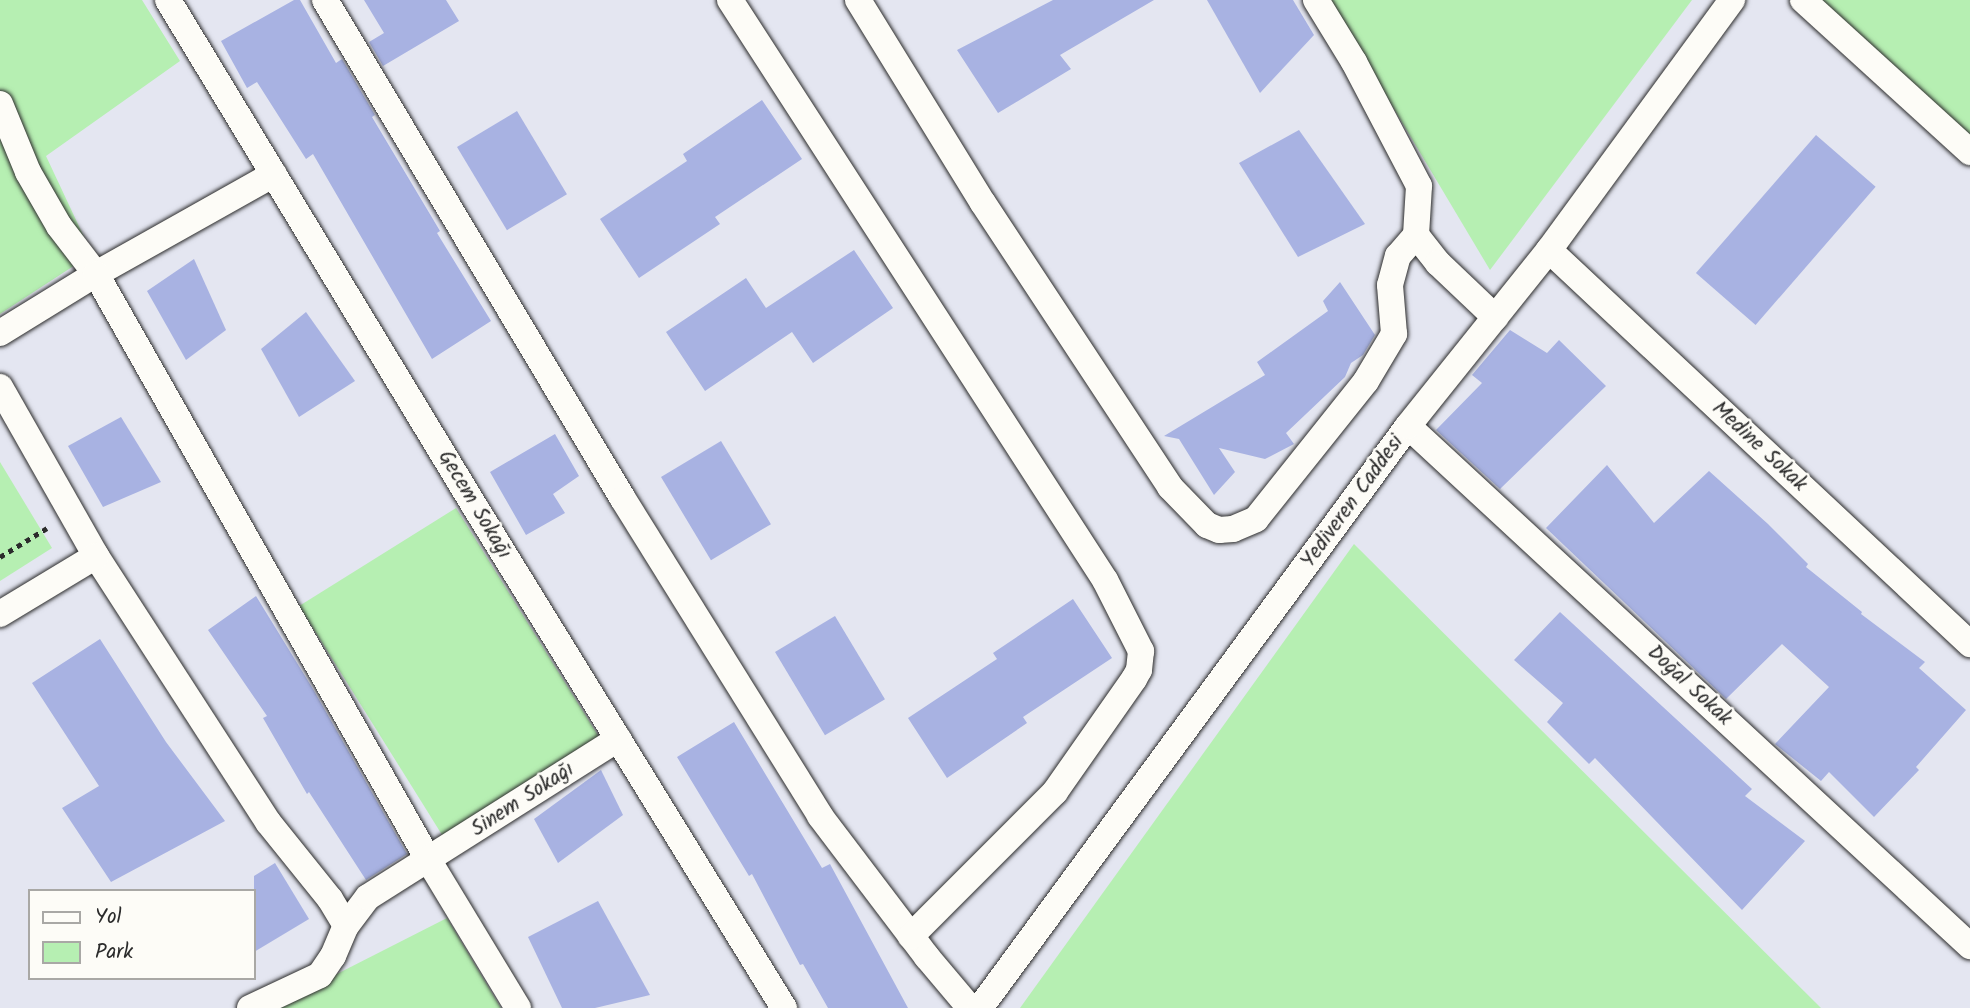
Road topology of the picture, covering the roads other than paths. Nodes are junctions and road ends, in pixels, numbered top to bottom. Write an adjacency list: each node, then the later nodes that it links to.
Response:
1 (168, 0): 10 (street, Gecem Sokağı)
2 (325, 0): 24 (street)
3 (730, 0): 24 (street)
4 (858, 0): 11 (street)
5 (1315, 0): 11 (street)
6 (1732, 0): 12 (street, Yediveren Caddesi)
7 (1803, 0): 9 (street)
8 (0, 104): 13 (street)
9 (1970, 152)
10 (274, 174): 13 (street); 21 (street, Gecem Sokağı)
11 (1416, 235): 14 (street)
12 (1549, 250): 14 (street, Yediveren Caddesi); 20 (street, Medine Sokak)
13 (96, 274): 15 (street); 22 (street)
14 (1495, 317): 17 (street, Yediveren Caddesi)
15 (0, 333)
16 (0, 387): 18 (street)
17 (1408, 426): 25 (street, Doğal Sokak); 30 (street, Yediveren Caddesi)
18 (96, 555): 19 (street); 23 (street)
19 (0, 614)
20 (1970, 644)
21 (618, 739): 22 (street, Sinem Sokağı); 28 (street, Gecem Sokağı)
22 (429, 860): 23 (street, Sinem Sokağı); 27 (street)
23 (346, 926): 26 (street, Sinem Sokağı)
24 (911, 936): 29 (street)
25 (1970, 946)
26 (250, 1008)
27 (518, 1008)
28 (784, 1008)
29 (970, 1008)
30 (980, 1008)

